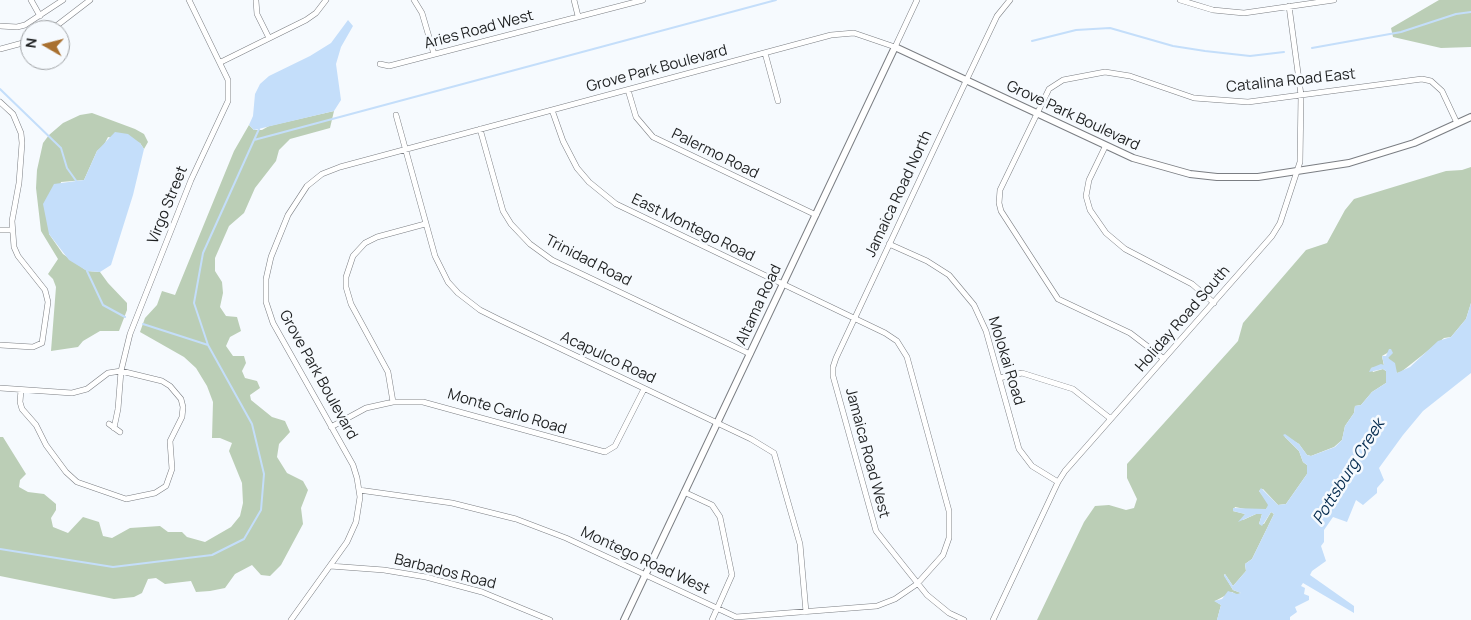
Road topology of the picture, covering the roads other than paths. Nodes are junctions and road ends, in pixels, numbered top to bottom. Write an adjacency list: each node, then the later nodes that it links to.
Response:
1 (31, 0): 15 (street)
2 (63, 0): 15 (street)
3 (90, 0): 17 (street)
4 (189, 0): 25 (street, Virgo Street)
5 (326, 0): 19 (street)
6 (414, 0): 24 (street)
7 (574, 0): 16 (street)
8 (642, 0): 16 (street, Aries Road West)
9 (917, 0): 21 (street, Altama Road)
10 (1010, 0): 27 (street, Jamaica Road North)
11 (1180, 0): 14 (street)
12 (1334, 0): 14 (street)
13 (256, 1): 19 (street)
14 (1289, 6): 29 (street, Holiday Road South)
15 (40, 16): 18 (street)
16 (578, 16): 24 (street, Aries Road West)
17 (65, 20)
18 (0, 26)
19 (269, 38): 25 (street)
20 (20, 44): 22 (street)
21 (895, 47): 23 (street, Grove Park Boulevard); 27 (street, Grove Park Boulevard); 41 (street, Altama Road)
22 (0, 49)
23 (765, 52): 28 (street, Grove Park Boulevard); 30 (street)
24 (434, 54): 26 (street, Aries Road West)
25 (221, 62): 52 (street, Virgo Street)
26 (380, 64)
27 (966, 81): 33 (street, Grove Park Boulevard); 45 (street, Jamaica Road North)
28 (628, 90): 32 (street, Grove Park Boulevard); 41 (street, Palermo Road)
29 (1301, 95): 33 (street, Catalina Road East); 36 (street, Catalina Road East); 40 (street, Holiday Road South)
30 (778, 101)
31 (0, 102): 44 (street)
32 (552, 110): 37 (street, Grove Park Boulevard); 46 (street, East Montego Road)
33 (1036, 114): 38 (street, Grove Park Boulevard); 51 (street, Catalina Road East)
34 (396, 115): 39 (street, Acapulco Road)
35 (1471, 117): 36 (street, Grove Park Boulevard)
36 (1457, 123): 40 (street, Grove Park Boulevard)
37 (480, 129): 39 (street, Grove Park Boulevard); 50 (street, Trinidad Road)
38 (1105, 146): 40 (street, Grove Park Boulevard); 47 (street)
39 (405, 150): 42 (street, Acapulco Road); 60 (street, Grove Park Boulevard)
40 (1298, 171): 47 (street, Holiday Road South)
41 (816, 215): 46 (street, Altama Road)
42 (425, 224): 55 (street, Acapulco Road); 57 (street)
43 (0, 230): 44 (street)
44 (12, 230): 49 (street)
45 (889, 244): 48 (street, Jamaica Road North); 53 (street, Molokai Road)
46 (783, 284): 48 (street, East Montego Road); 50 (street, Altama Road)
47 (1214, 302): 51 (street, Holiday Road South)
48 (854, 318): 67 (street, Jamaica Road West); 67 (street, East Montego Road)
49 (0, 345)
50 (750, 354): 59 (street, Altama Road)
51 (1164, 360): 58 (street, Holiday Road South)
52 (121, 372): 56 (street); 56 (street); 61 (street, Virgo Street)
53 (999, 378): 58 (street); 62 (street, Molokai Road)
54 (0, 388): 56 (street)
55 (644, 389): 57 (street, Monte Carlo Road); 59 (street, Acapulco Road)
56 (21, 390)
57 (392, 402): 60 (street, Monte Carlo Road)
58 (1111, 419): 62 (street, Holiday Road South)
59 (717, 423): 64 (street, Altama Road); 69 (street, Acapulco Road)
60 (331, 427): 63 (street, Grove Park Boulevard)
61 (120, 432)
62 (1058, 482): 75 (street, Holiday Road South)
63 (360, 490): 65 (street, Grove Park Boulevard); 66 (street, Montego Road West)
64 (684, 492): 66 (street, Altama Road); 68 (street)
65 (330, 566): 70 (street, Grove Park Boulevard); 71 (street, Barbados Road)
66 (645, 575): 68 (street, Montego Road West); 72 (street, Altama Road)
67 (917, 584): 69 (street, Montego Road West); 74 (street, Jamaica Road West)
68 (717, 609): 69 (street, Montego Road West); 73 (street)
69 (806, 612)
70 (291, 620)
71 (550, 620)
72 (624, 620)
73 (712, 620)
74 (964, 620)
75 (993, 620)

